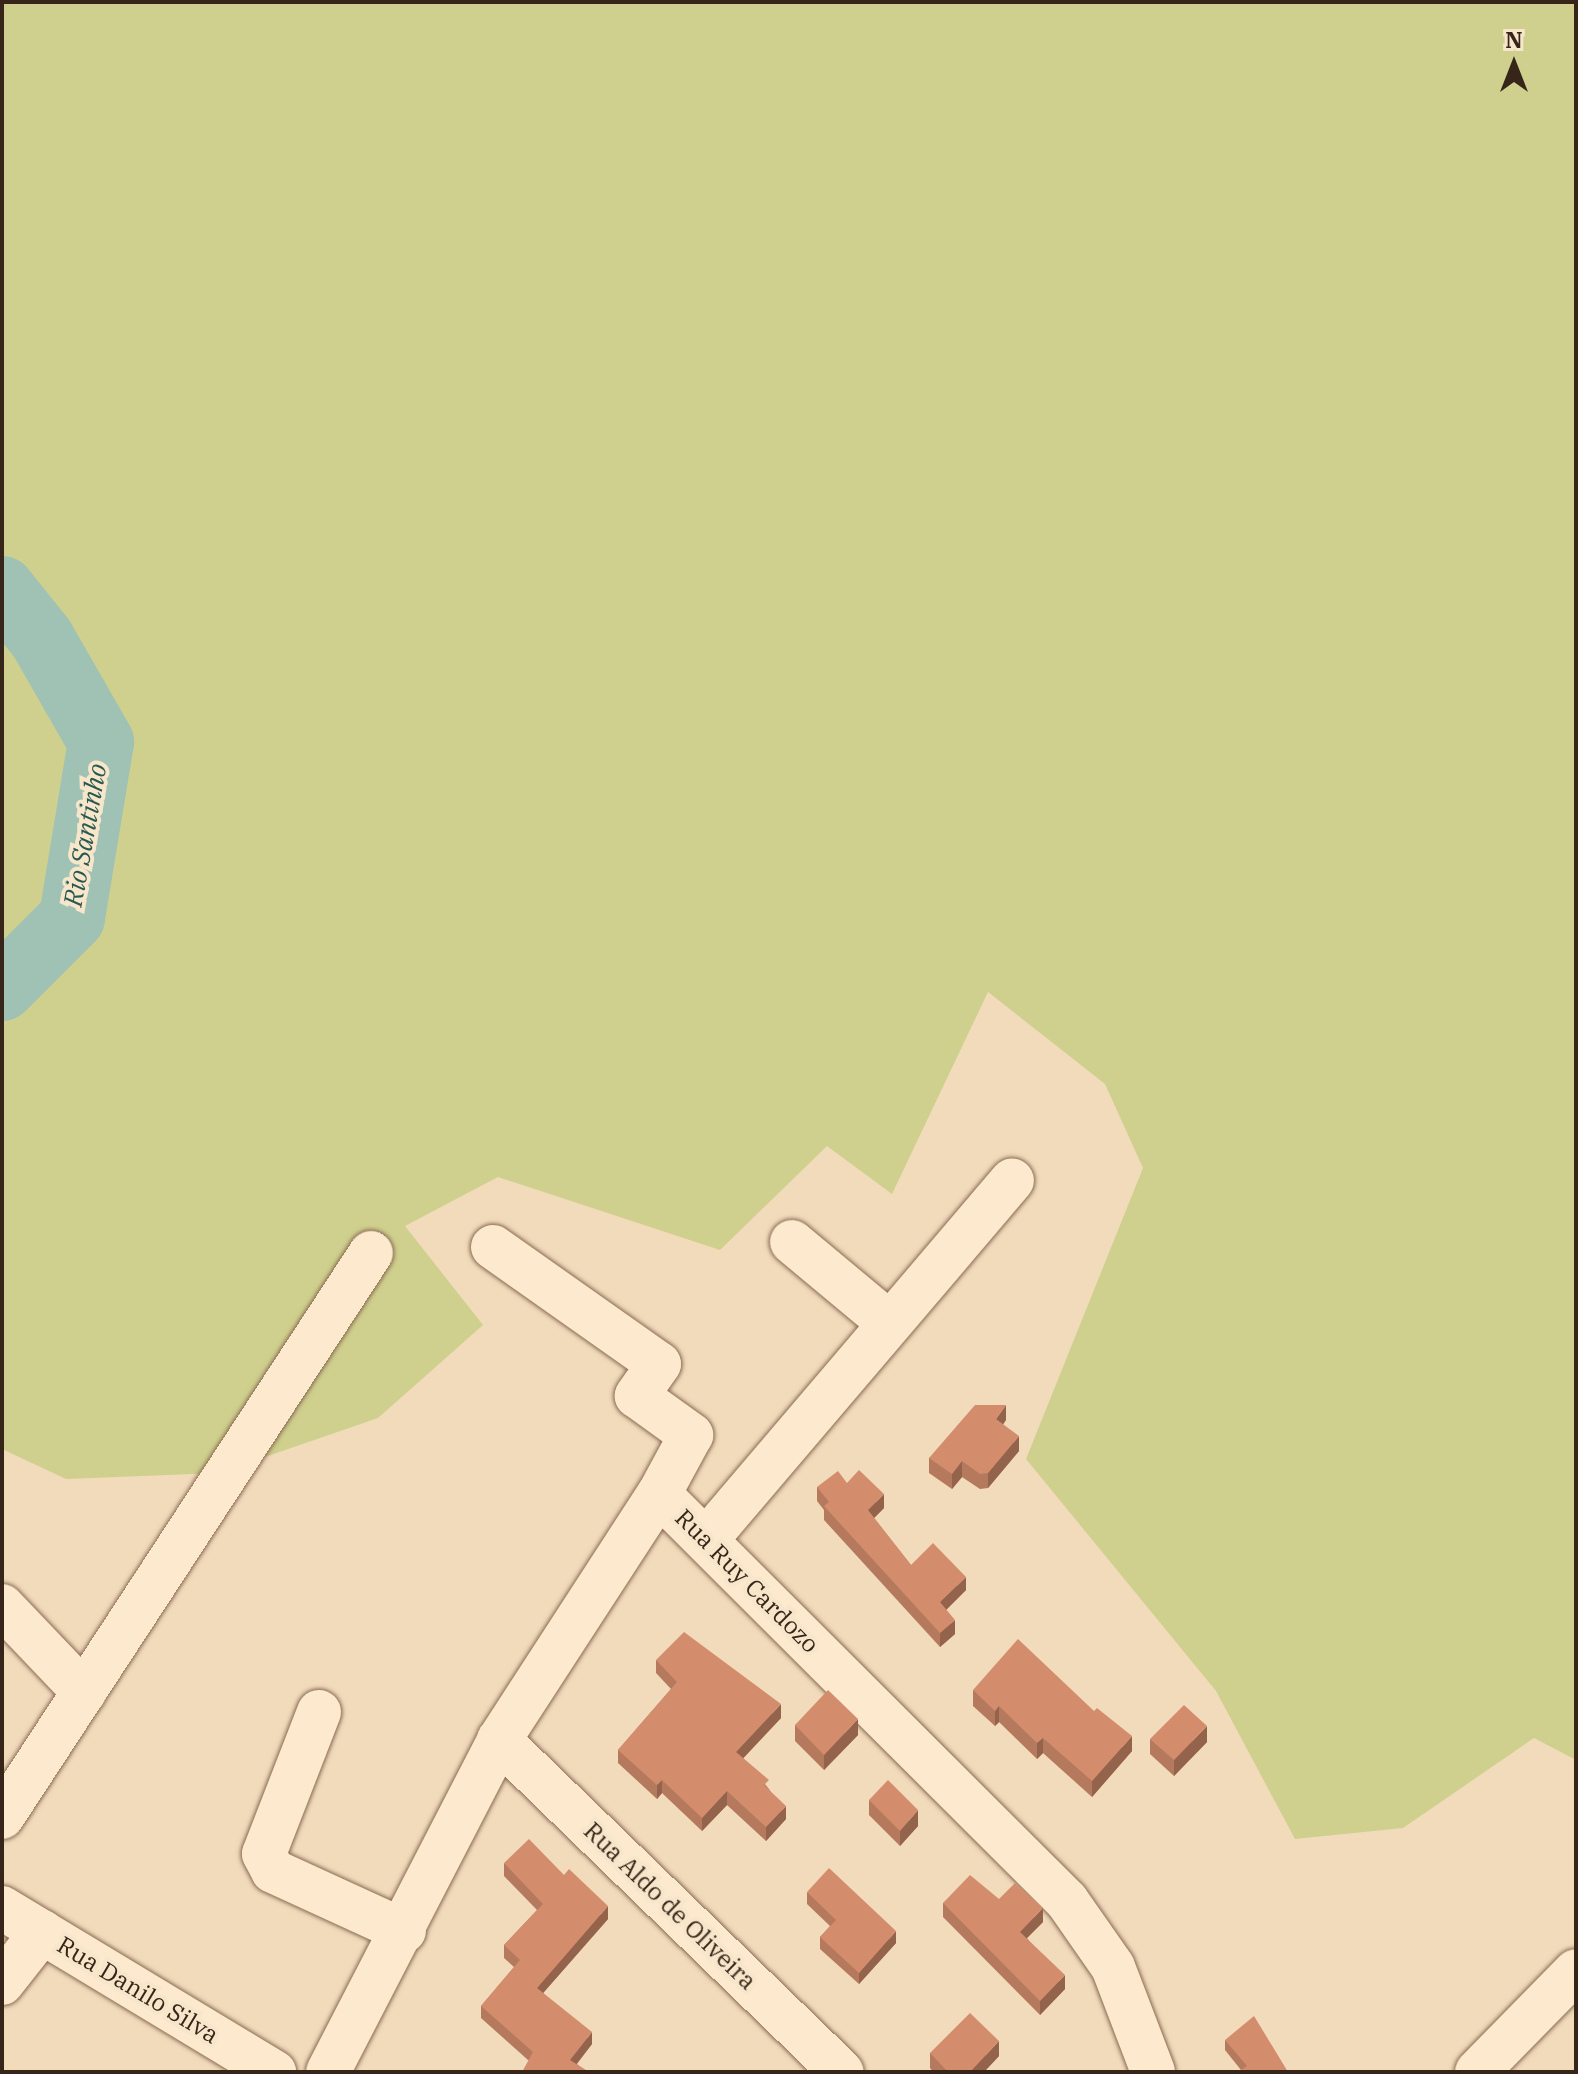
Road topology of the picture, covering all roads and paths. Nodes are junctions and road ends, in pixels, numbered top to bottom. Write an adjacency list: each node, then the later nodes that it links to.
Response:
1 (1012, 1180): 5 (street)
2 (792, 1242): 5 (street)
3 (493, 1247): 6 (street)
4 (371, 1253): 9 (street)
5 (888, 1322): 7 (street)
6 (659, 1494): 7 (street, Rua Ruy Cardozo); 11 (street, Rua Ruy Cardozo)
7 (706, 1540): 21 (street, Rua Ruy Cardozo)
8 (2, 1606): 9 (street)
9 (84, 1692): 12 (street)
10 (319, 1712): 14 (street)
11 (499, 1740): 14 (street, Rua Ruy Cardozo); 20 (street, Rua Aldo de Oliveira)
12 (2, 1817)
13 (2, 1908): 15 (street, Rua Danilo Silva)
14 (404, 1931): 19 (street, Rua Ruy Cardozo)
15 (42, 1932): 17 (street); 18 (street, Rua Danilo Silva)
16 (1576, 1971): 22 (street)
17 (2, 1983)
18 (274, 2072)
19 (328, 2072)
20 (842, 2072)
21 (1153, 2072)
22 (1477, 2072)

